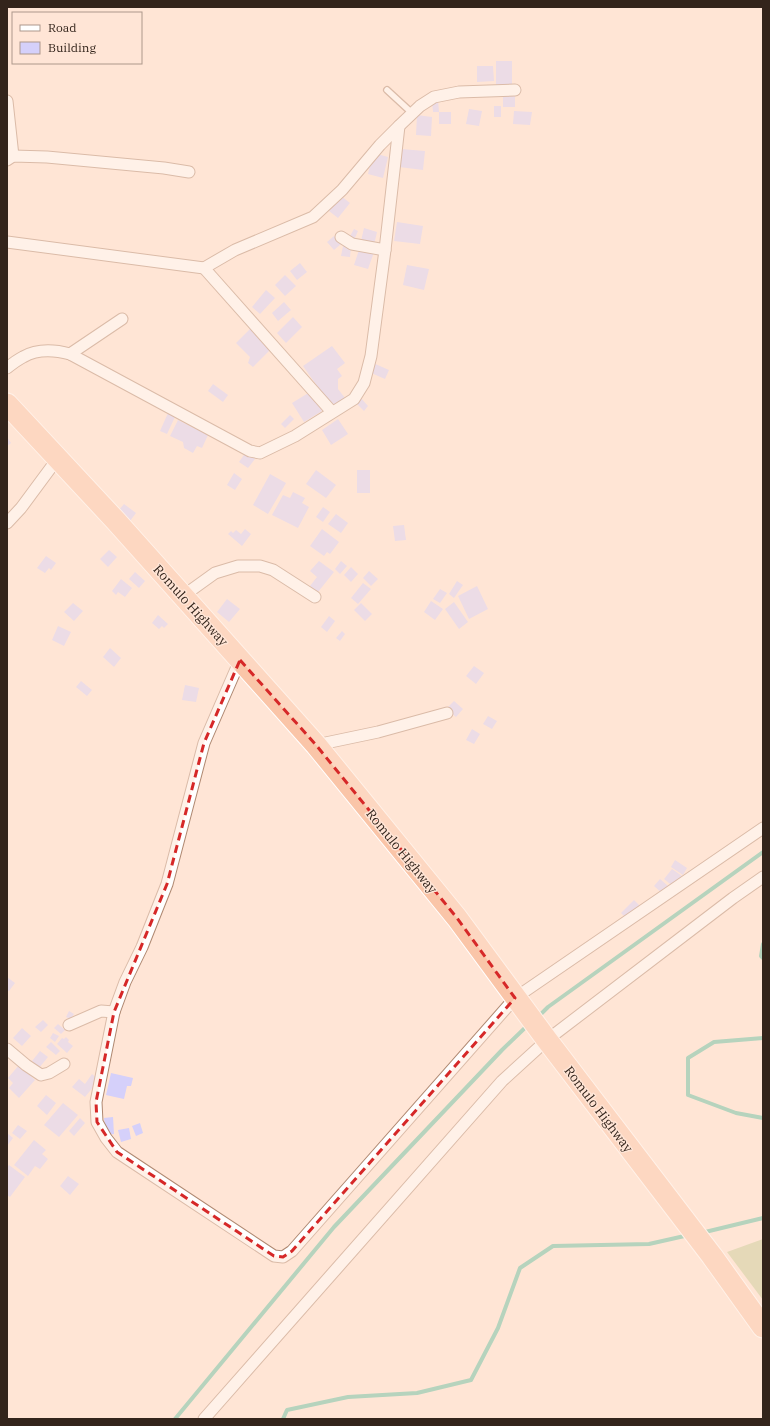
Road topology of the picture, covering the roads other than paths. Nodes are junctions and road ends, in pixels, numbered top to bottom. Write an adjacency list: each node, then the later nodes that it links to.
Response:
1 (387, 90): 4 (lane)
2 (515, 90): 4 (street)
3 (7, 101): 6 (street)
4 (412, 113): 5 (street)
5 (399, 126): 10 (street); 11 (street)
6 (10, 158): 7 (street)
7 (189, 172)
8 (341, 237): 10 (street)
9 (7, 242): 11 (street)
10 (385, 250): 16 (street)
11 (204, 268): 16 (street)
12 (122, 319): 13 (street)
13 (70, 354): 14 (street); 16 (street)
14 (7, 368)
15 (7, 404): 17 (highway, Romulo Highway)
16 (332, 412)
17 (58, 458): 18 (street); 19 (highway, Romulo Highway)
18 (7, 523)
19 (183, 596): 20 (street); 21 (highway, Romulo Highway)
20 (315, 597)
21 (240, 660): 23 (highway, Romulo Highway); 27 (street)
22 (447, 713): 23 (street)
23 (316, 745): 26 (highway, Romulo Highway)
24 (763, 828): 26 (street)
25 (763, 877): 29 (street)
26 (518, 1002): 27 (street); 29 (highway, Romulo Highway)
27 (114, 1012): 28 (street)
28 (69, 1025)
29 (545, 1038): 32 (highway, Romulo Highway); 33 (street)
30 (7, 1049): 31 (street)
31 (64, 1064)
32 (763, 1327)
33 (204, 1419)

